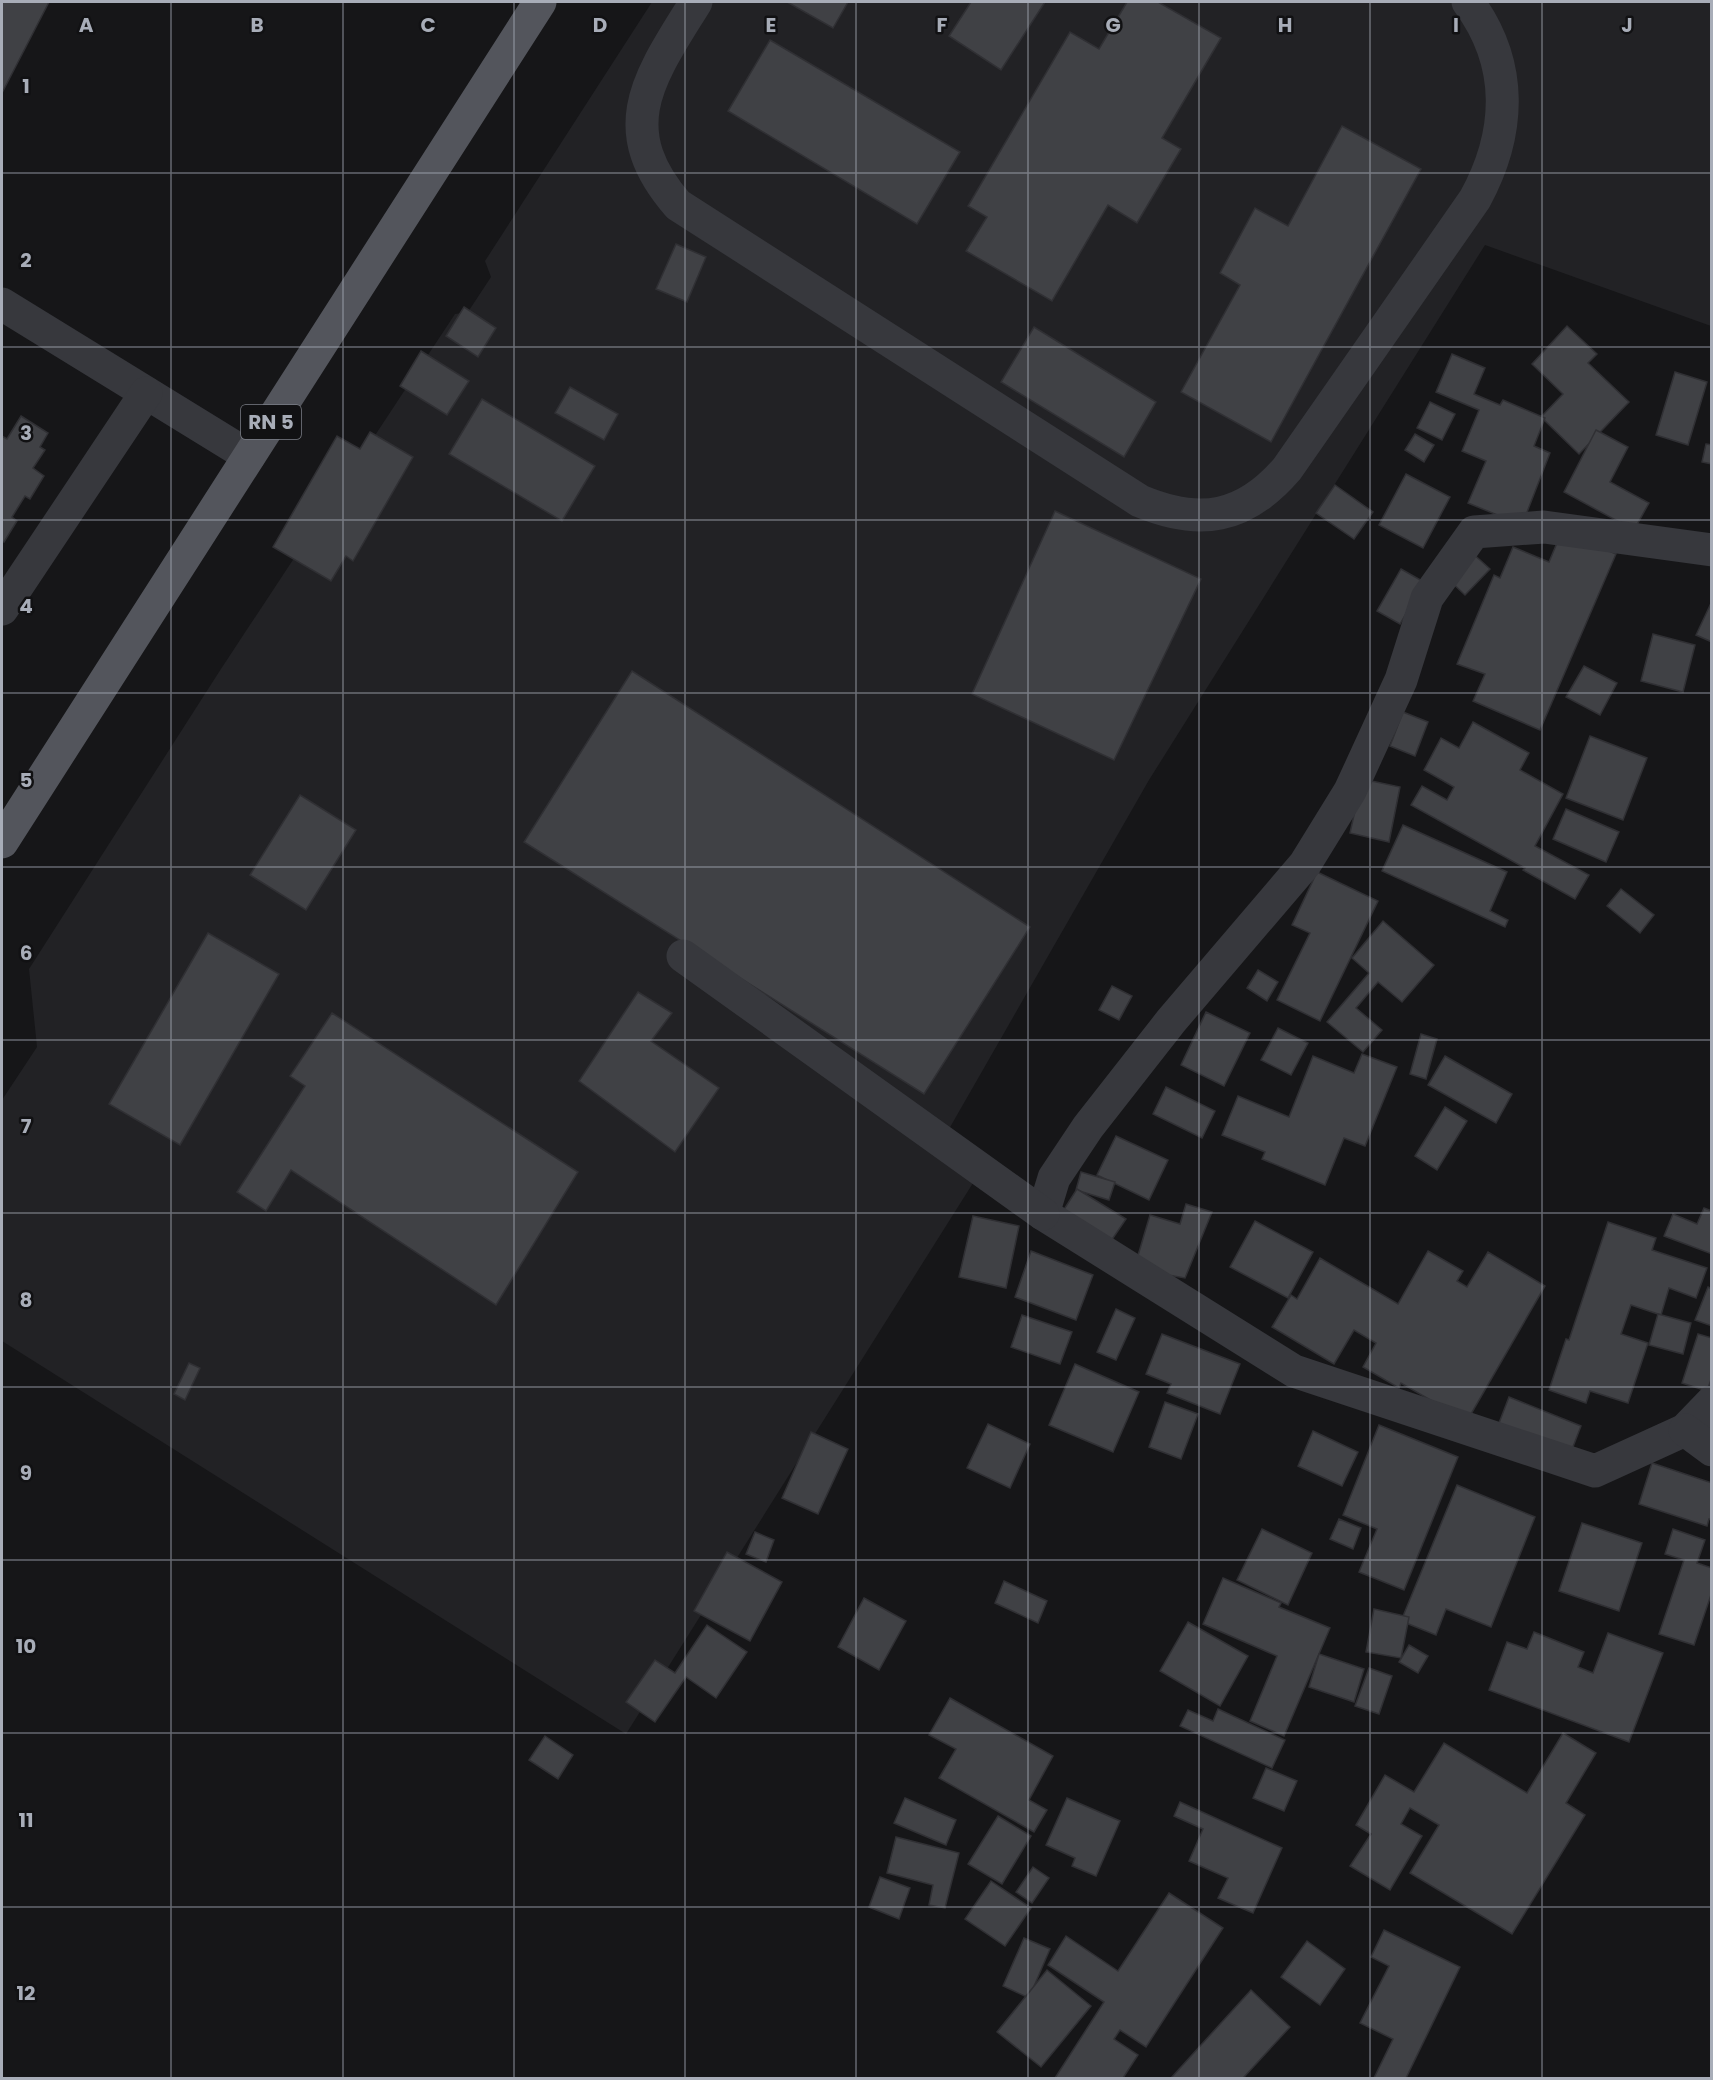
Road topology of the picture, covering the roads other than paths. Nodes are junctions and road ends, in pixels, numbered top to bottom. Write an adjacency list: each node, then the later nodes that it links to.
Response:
1 (540, 2): 6 (main road, RN 5)
2 (696, 2): 3 (street)
3 (1468, 2)
4 (2, 304): 5 (street)
5 (146, 393): 6 (street); 8 (street)
6 (249, 456): 9 (main road, RN 5)
7 (1712, 550): 11 (street)
8 (2, 609)
9 (2, 842)
10 (683, 956): 11 (street)
11 (1043, 1214): 13 (street)
12 (1712, 1402): 13 (street)
13 (1685, 1430): 14 (street)
14 (1712, 1450)

